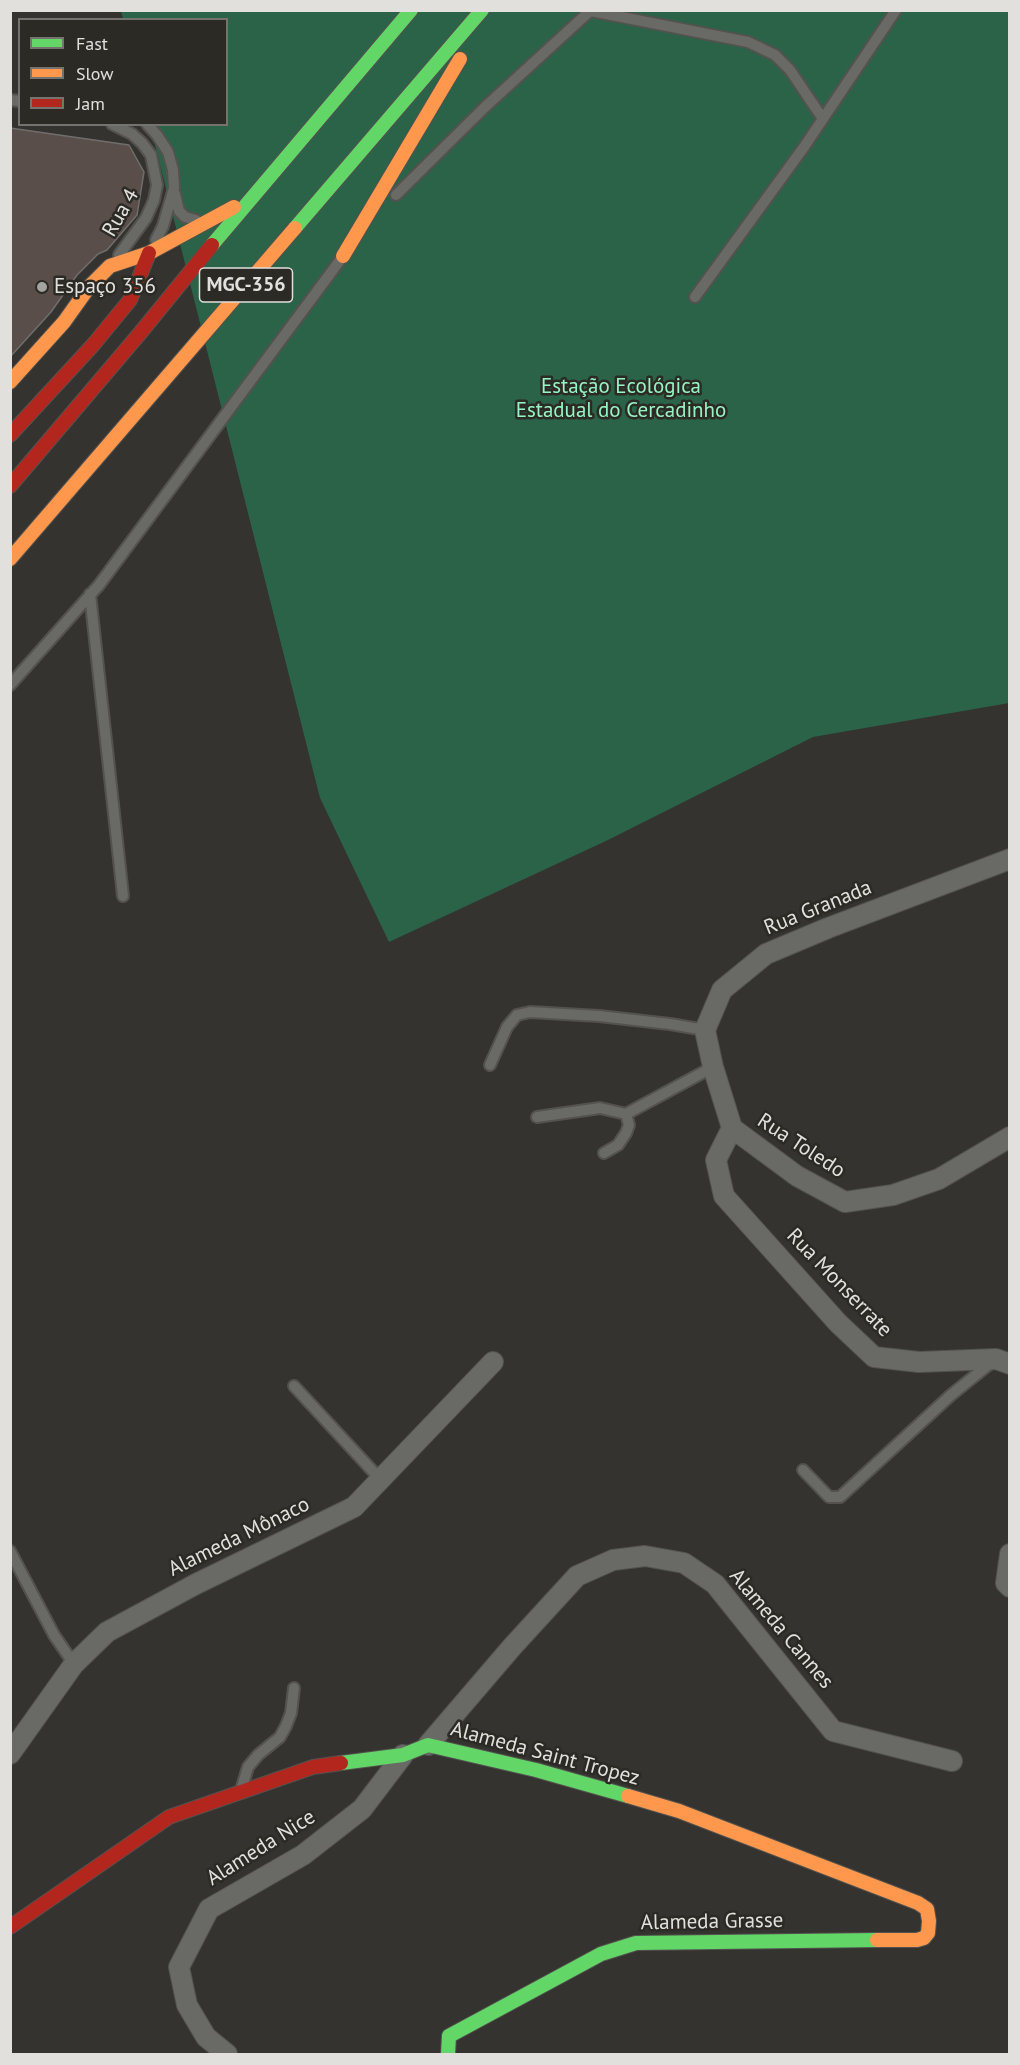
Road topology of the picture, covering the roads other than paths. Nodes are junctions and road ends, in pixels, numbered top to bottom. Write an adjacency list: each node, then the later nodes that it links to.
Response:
1 (411, 10): 10 (main road, MGC-356)
2 (482, 10): 21 (main road, MGC-356)
3 (489, 10): 13 (main road)
4 (896, 10): 6 (lane)
5 (591, 11): 6 (lane); 13 (lane)
6 (823, 119): 15 (lane)
7 (116, 126): 14 (lane, Rua 4)
8 (149, 126): 9 (lane)
9 (174, 188): 11 (lane); 12 (lane)
10 (251, 197): 11 (main road); 20 (main road, MGC-356)
11 (211, 219): 12 (main road)
12 (149, 253): 14 (main road); 17 (main road)
13 (343, 256): 22 (lane)
14 (110, 266): 16 (main road)
15 (695, 297)
16 (64, 322): 17 (main road); 18 (main road)
17 (93, 345): 19 (main road)
18 (10, 382)
19 (10, 435)
20 (10, 486)
21 (10, 559)
22 (90, 594): 23 (lane); 25 (lane)
23 (10, 685)
24 (1010, 859): 26 (street, Rua Granada)
25 (123, 896)
26 (705, 1030): 27 (lane); 28 (street)
27 (490, 1065)
28 (713, 1067): 29 (lane); 31 (street)
29 (626, 1114): 30 (lane); 34 (lane)
30 (537, 1117)
31 (732, 1128): 33 (street, Rua Toledo); 35 (street, Rua Monserrate)
32 (1010, 1137): 33 (street, Rua Toledo)
33 (1001, 1151)
34 (604, 1153)
35 (1003, 1361): 38 (lane)
36 (493, 1362): 39 (street, Alameda Mônaco)
37 (294, 1386): 39 (lane)
38 (803, 1470)
39 (380, 1479): 43 (street, Alameda Mônaco)
40 (10, 1551): 43 (lane)
41 (1010, 1554): 42 (street)
42 (1010, 1587)
43 (74, 1664): 46 (street, Alameda Mônaco)
44 (294, 1688): 49 (lane)
45 (428, 1745): 47 (main road, Alameda Saint Tropez); 48 (street, Alameda Cannes); 50 (main road, Alameda Saint Tropez)
46 (10, 1754)
47 (403, 1755): 49 (main road, Alameda Saint Tropez); 52 (street, Alameda Nice)
48 (952, 1761)
49 (241, 1790): 51 (main road, Alameda Saint Tropez)
50 (929, 1921): 53 (main road, Alameda Grasse)
51 (14, 1923)
52 (227, 2055)
53 (448, 2055)

